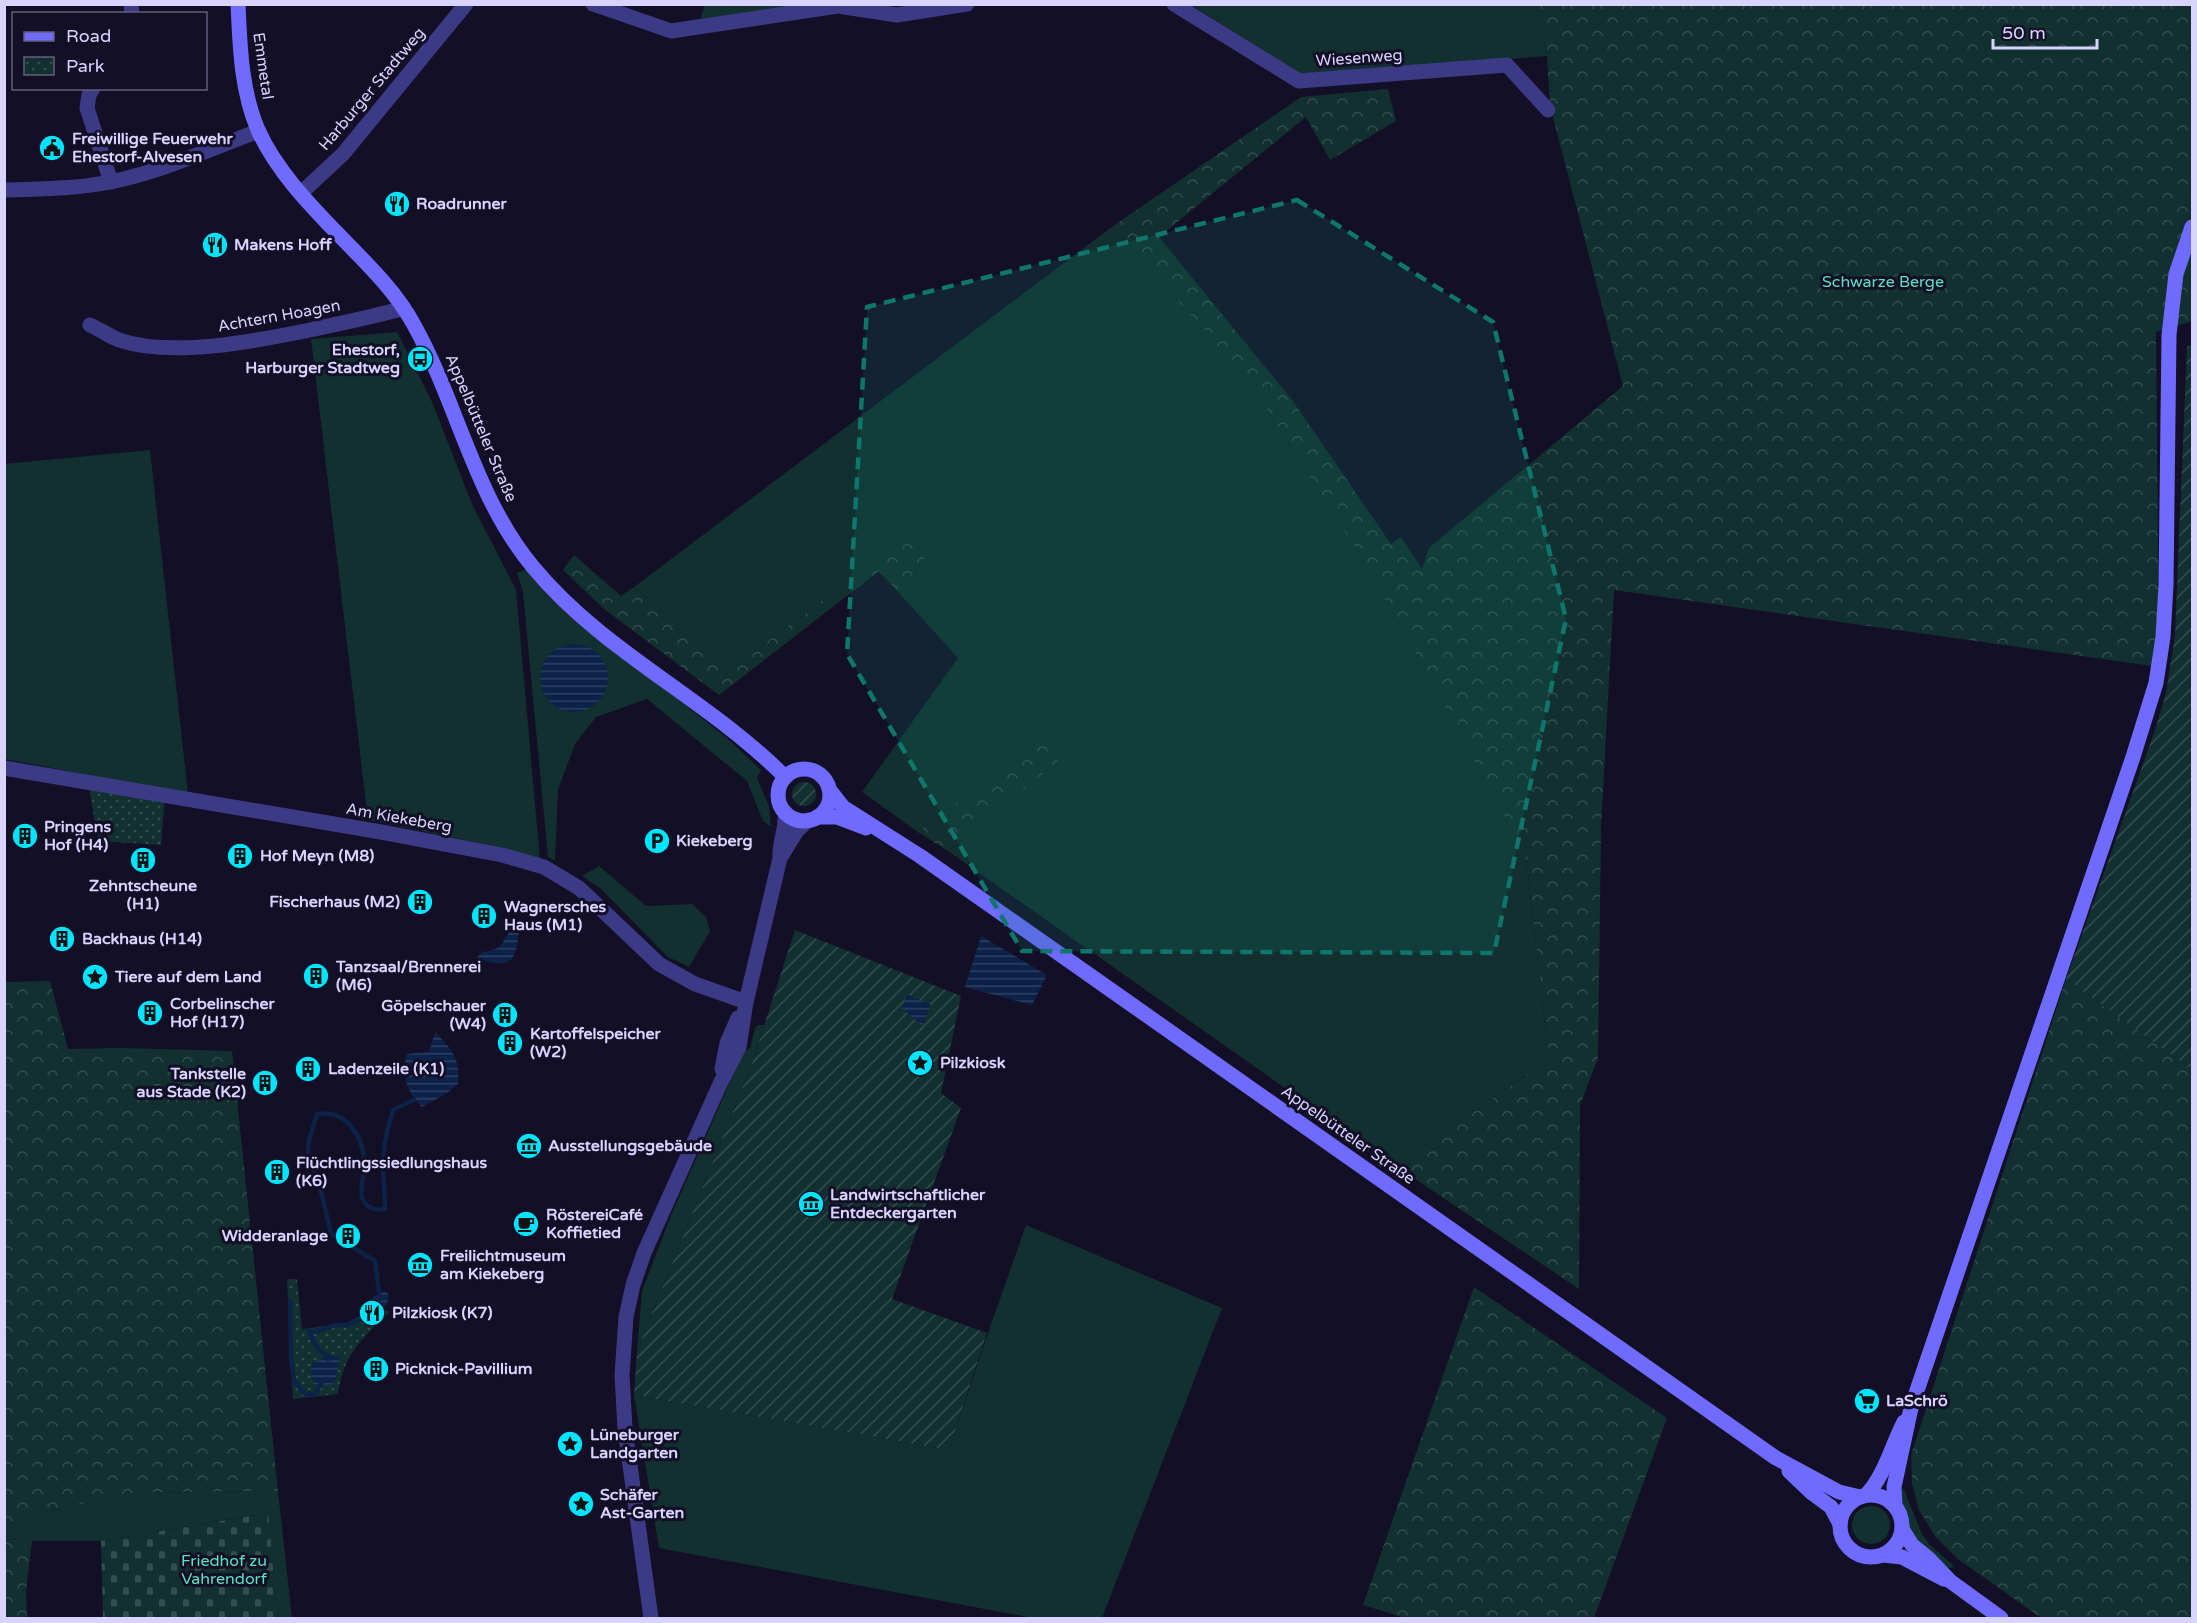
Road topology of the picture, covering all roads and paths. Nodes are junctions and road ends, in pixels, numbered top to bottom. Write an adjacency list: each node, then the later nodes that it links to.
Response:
1 (238, 4): 8 (main road, Emmetal)
2 (466, 4): 11 (street, Harburger Stadtweg)
3 (593, 4): 4 (street)
4 (967, 4)
5 (1174, 4): 7 (street, Wiesenweg)
6 (92, 90): 9 (street)
7 (1548, 110)
8 (259, 131): 9 (street); 11 (main road, Appelbütteler Straße)
9 (111, 182): 10 (street)
10 (4, 190)
11 (301, 193): 13 (main road, Appelbütteler Straße)
12 (2193, 227): 23 (main road)
13 (404, 308): 14 (street, Achtern Hoagen); 16 (main road, Appelbütteler Straße)
14 (90, 325)
15 (4, 768): 22 (street, Am Kiekeberg)
16 (785, 777): 17 (main road); 18 (main road)
17 (829, 789): 19 (main road); 20 (main road, Appelbütteler Straße)
18 (785, 813): 19 (main road); 21 (street)
19 (813, 819): 20 (main road, Appelbütteler Straße); 21 (street)
20 (899, 842): 24 (main road, Appelbütteler Straße)
21 (780, 858): 22 (street)
22 (746, 1002): 31 (street)
23 (1911, 1408): 25 (main road); 26 (main road)
24 (1776, 1458): 25 (main road, Appelbütteler Straße); 27 (main road, Appelbütteler Straße)
25 (1863, 1496): 26 (main road); 27 (main road)
26 (1895, 1505): 28 (main road)
27 (1840, 1524): 29 (main road)
28 (1902, 1529): 29 (main road); 30 (main road)
29 (1883, 1555): 30 (main road)
30 (1950, 1581): 32 (main road)
31 (651, 1618)
32 (2001, 1618)

